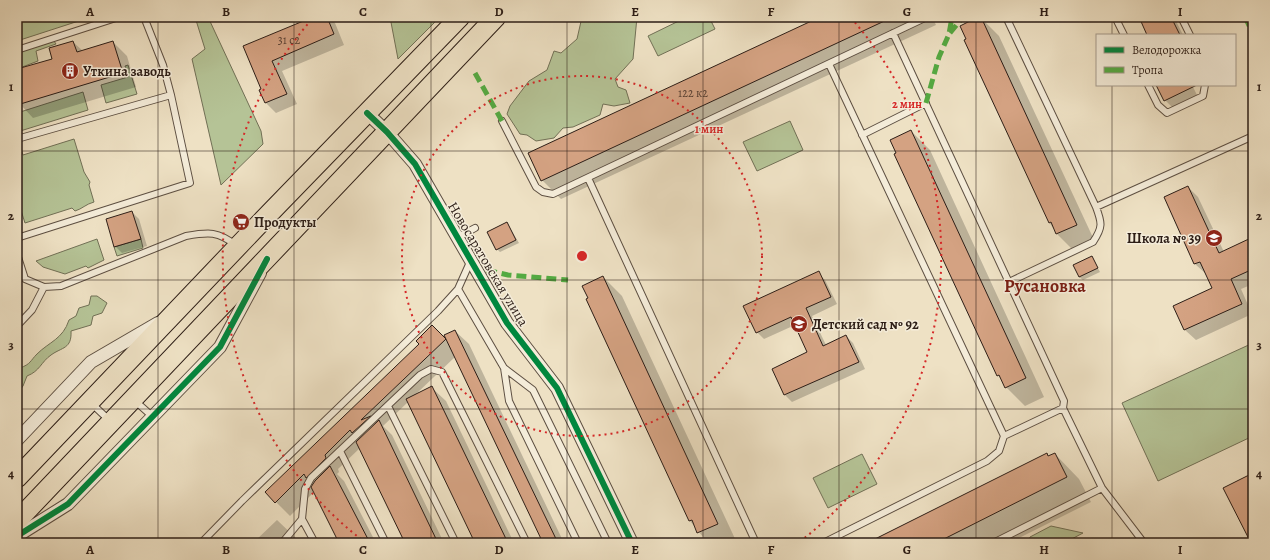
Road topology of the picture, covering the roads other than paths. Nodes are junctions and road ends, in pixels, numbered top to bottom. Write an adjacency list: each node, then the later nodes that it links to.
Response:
1 (119, 17): 12 (lane)
2 (144, 17): 16 (lane)
3 (460, 17): 18 (main road)
4 (496, 17): 20 (main road)
5 (927, 17): 9 (lane)
6 (1006, 17): 25 (lane)
7 (1115, 17): 10 (lane)
8 (1181, 17): 11 (lane)
9 (893, 33): 13 (lane); 17 (lane)
10 (1124, 34)
11 (1190, 34)
12 (17, 50)
13 (829, 64): 21 (lane); 24 (lane)
14 (1148, 86): 15 (lane)
15 (1205, 86)
16 (171, 95): 23 (lane); 28 (lane)
17 (926, 103): 21 (lane); 33 (lane)
18 (367, 113): 20 (street, Новосаратовская улица); 29 (main road)
19 (502, 121): 24 (lane)
20 (387, 132): 27 (street, Новосаратовская улица); 31 (main road)
21 (862, 135): 45 (lane)
22 (1253, 136): 25 (lane)
23 (17, 139)
24 (588, 178): 63 (lane)
25 (1096, 207): 33 (lane)
26 (475, 228): 27 (lane)
27 (458, 237): 32 (street, Новосаратовская улица)
28 (17, 238)
29 (238, 246): 34 (lane); 36 (main road)
30 (17, 254): 34 (lane)
31 (267, 258): 39 (main road); 43 (street)
32 (471, 260): 35 (lane); 62 (street, Новосаратовская улица)
33 (1009, 282): 42 (lane)
34 (44, 287): 37 (lane)
35 (458, 289): 38 (lane); 54 (lane)
36 (175, 314): 40 (main road); 46 (street)
37 (17, 326)
38 (504, 368): 60 (lane); 61 (lane)
39 (133, 400): 43 (lane); 44 (main road)
40 (90, 402): 44 (lane); 48 (main road)
41 (388, 406): 47 (lane); 58 (lane); 59 (lane)
42 (1063, 408): 45 (lane); 49 (lane)
43 (152, 416): 52 (street)
44 (112, 422): 51 (main road)
45 (1004, 436): 64 (lane)
46 (17, 440)
47 (340, 451): 50 (lane); 57 (lane)
48 (17, 478)
49 (1102, 488): 53 (lane); 67 (lane)
50 (302, 519): 55 (lane); 56 (lane)
51 (17, 522)
52 (17, 536)
53 (1006, 536): 65 (lane); 66 (lane)
54 (201, 543)
55 (282, 543)
56 (315, 543)
57 (386, 543)
58 (456, 543)
59 (527, 543)
60 (578, 543)
61 (608, 543)
62 (632, 543)
63 (756, 543)
64 (823, 543)
65 (993, 543)
66 (1010, 543)
67 (1144, 543)

